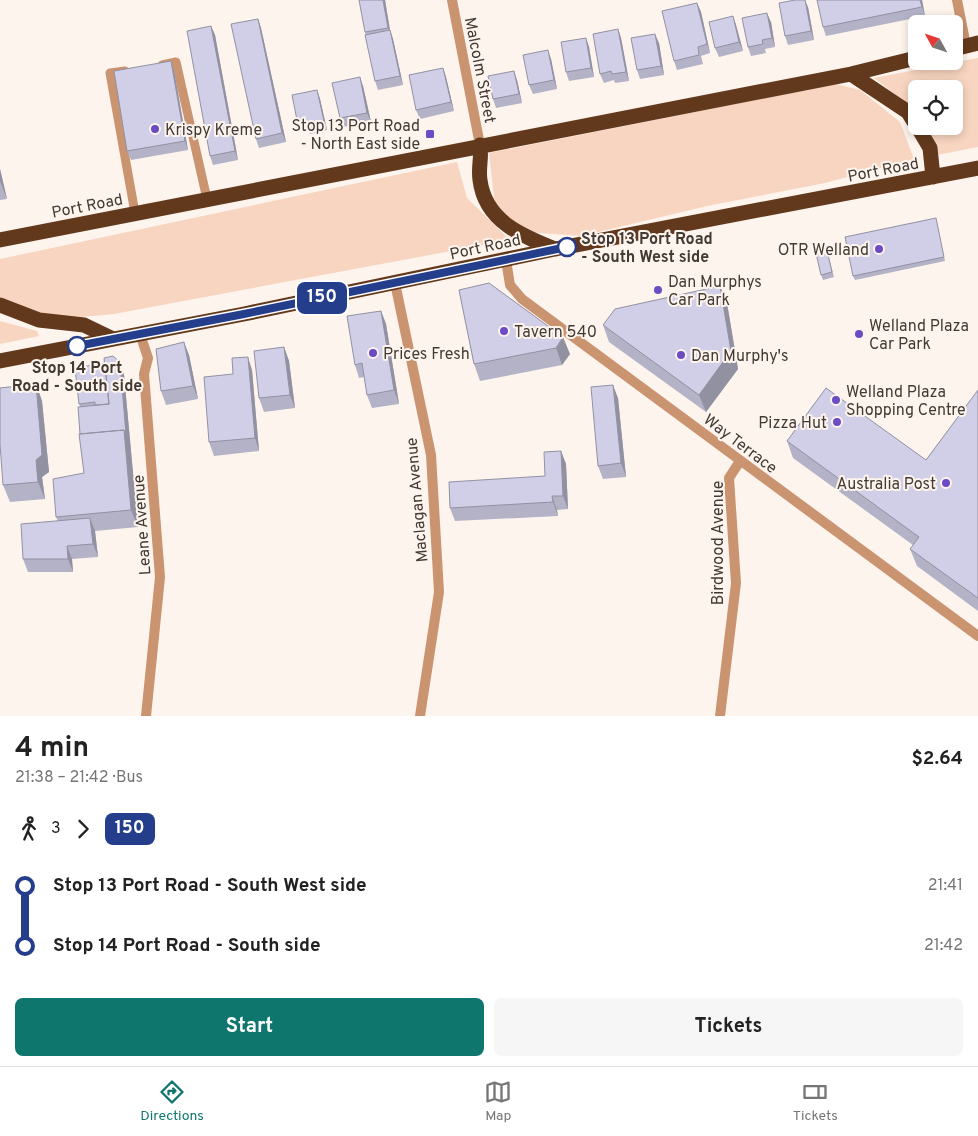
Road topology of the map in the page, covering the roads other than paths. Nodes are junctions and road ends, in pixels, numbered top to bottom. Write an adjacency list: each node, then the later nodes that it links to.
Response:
1 (452, 0): 8 (street, Malcolm Street)
2 (957, 0): 3 (street)
3 (966, 46)
4 (908, 60): 5 (highway, Port Road)
5 (851, 74): 6 (highway); 8 (highway, Port Road)
6 (908, 112)
7 (922, 135): 10 (highway)
8 (480, 145): 11 (highway, Port Road); 14 (highway)
9 (978, 168): 10 (highway, Port Road)
10 (933, 177): 14 (highway, Port Road)
11 (207, 199): 12 (highway, Port Road); 12 (lane)
12 (135, 213): 13 (highway, Port Road)
13 (0, 240)
14 (556, 249): 15 (highway, Port Road)
15 (506, 260): 16 (highway, Port Road); 21 (street, Way Terrace)
16 (395, 283): 18 (highway, Port Road); 24 (street, Maclagan Avenue)
17 (0, 305): 19 (highway)
18 (140, 334): 19 (highway, Port Road); 23 (street, Leane Avenue)
19 (113, 339): 20 (highway, Port Road)
20 (0, 361)
21 (740, 461): 22 (street, Way Terrace); 25 (street, Birdwood Avenue)
22 (978, 636)
23 (146, 716)
24 (420, 716)
25 (720, 716)

